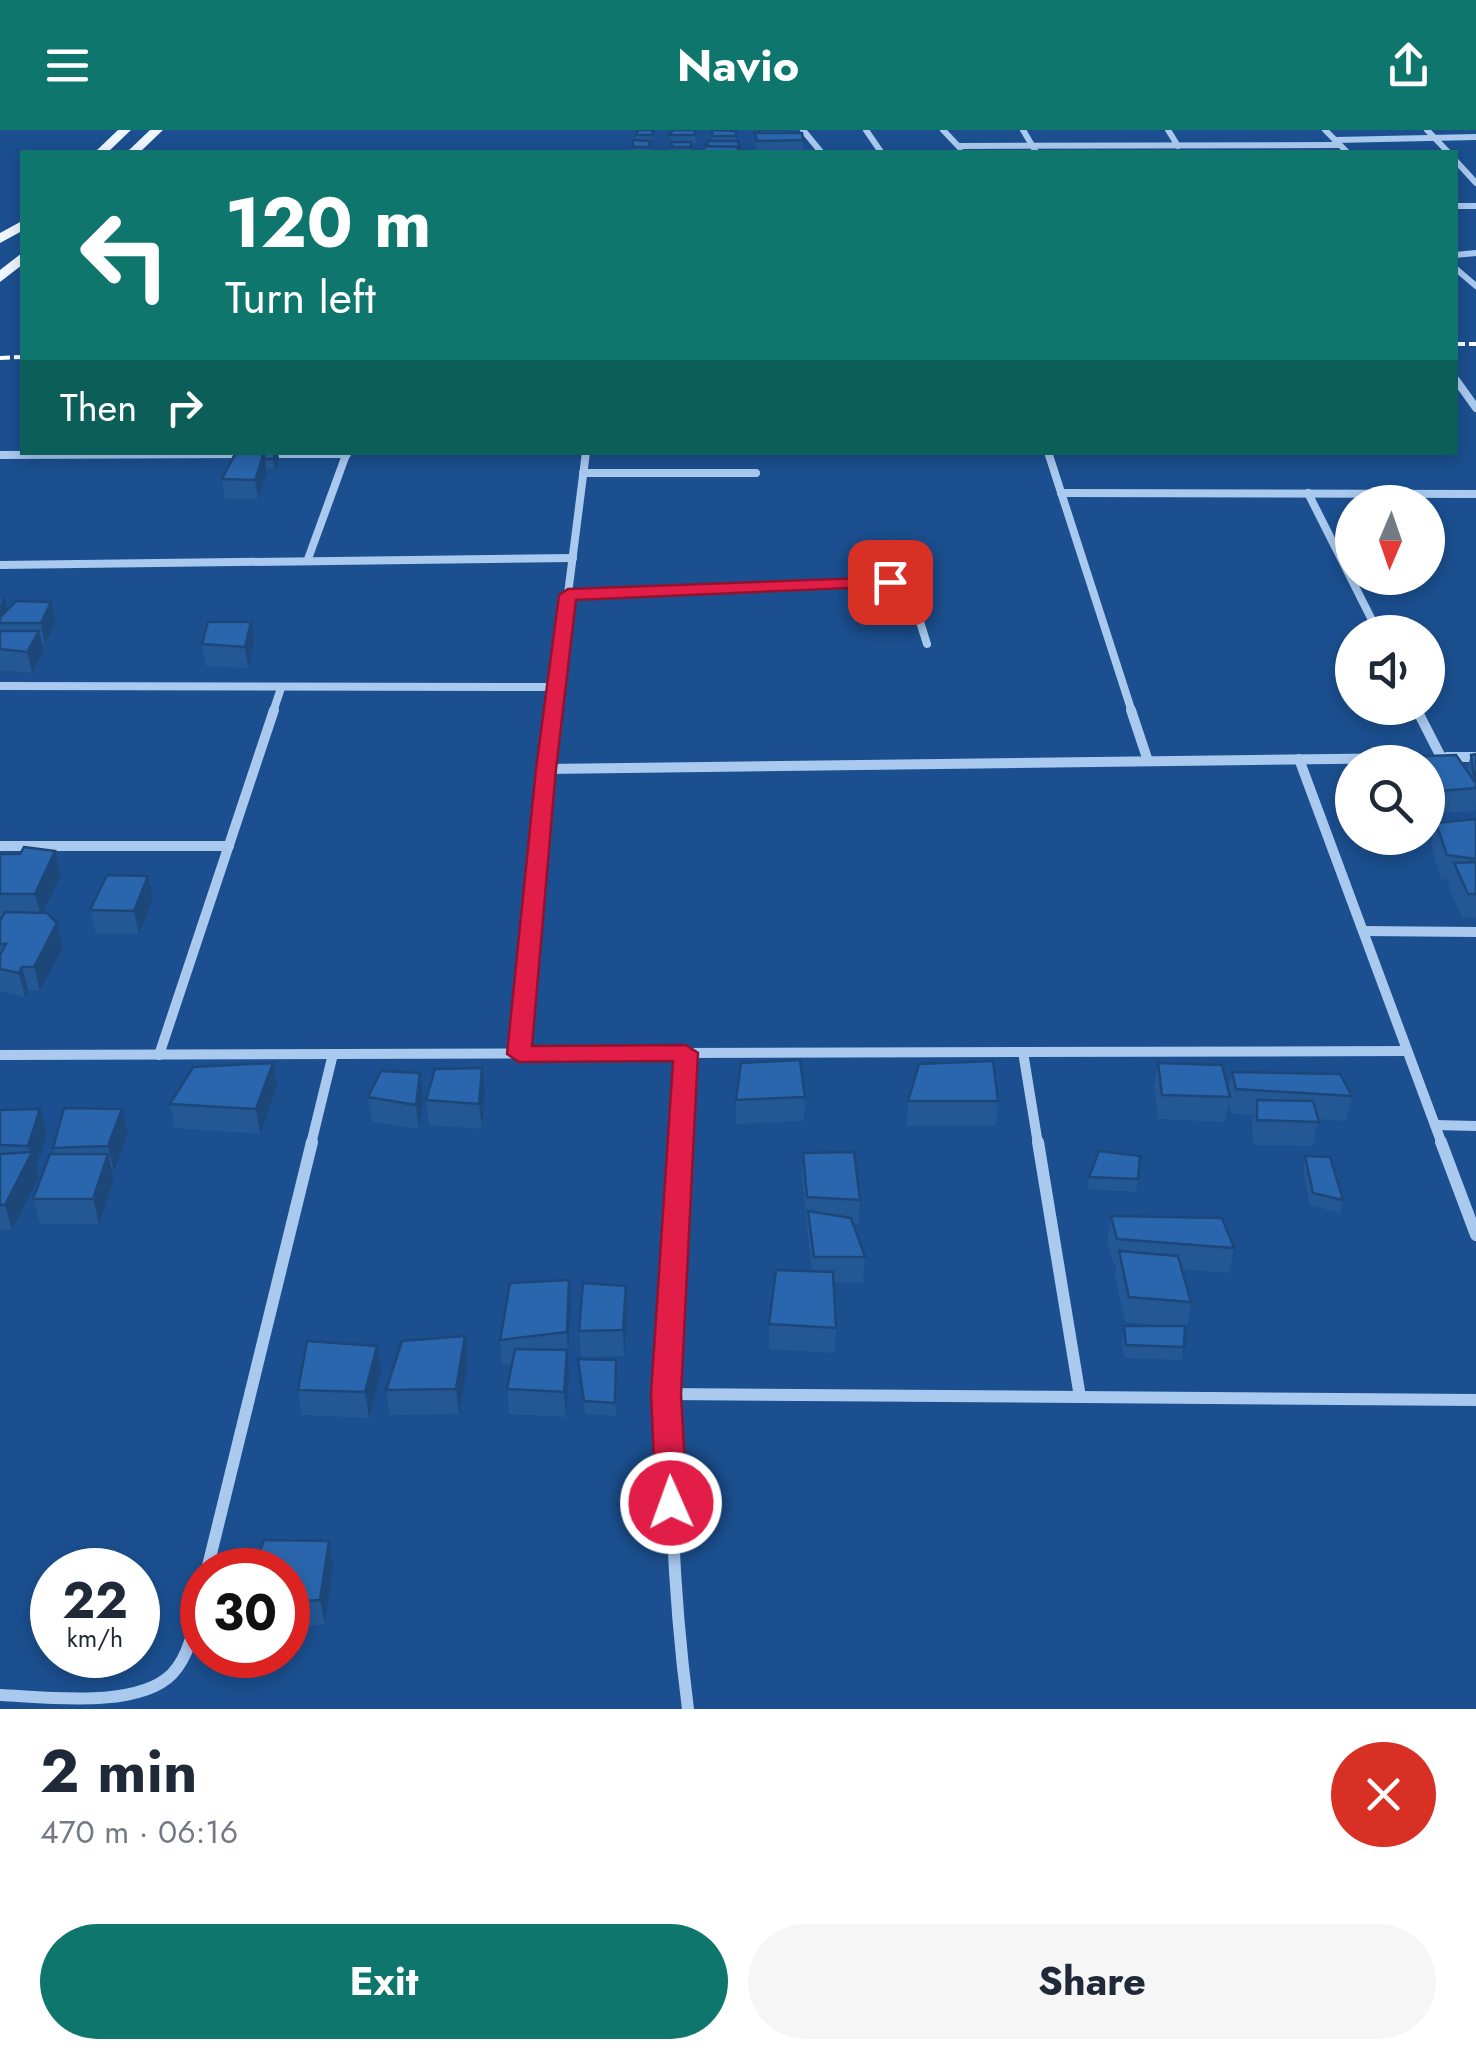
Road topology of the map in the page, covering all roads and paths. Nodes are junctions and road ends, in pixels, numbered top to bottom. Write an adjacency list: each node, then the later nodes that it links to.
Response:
1 (125, 130): 16 (main road)
2 (157, 130): 17 (main road)
3 (803, 130): 18 (street)
4 (943, 130): 13 (street)
5 (1023, 130): 12 (street)
6 (1168, 130): 14 (street)
7 (1325, 130): 11 (street)
8 (1427, 130): 9 (street)
9 (1433, 137): 10 (street); 11 (street); 22 (street)
10 (1476, 137)
11 (1337, 142): 14 (street); 21 (street)
12 (1030, 144): 13 (street); 15 (street); 20 (street)
13 (958, 146): 19 (street)
14 (1178, 146): 15 (street)
15 (1162, 149)
16 (103, 150)
17 (135, 150)
18 (819, 150)
19 (962, 150)
20 (1034, 150)
21 (1345, 150)
22 (1446, 150)
23 (1458, 163): 25 (street)
24 (1458, 170): 25 (street)
25 (1464, 170): 26 (street); 27 (street)
26 (1476, 170)
27 (1476, 184)
28 (20, 259): 29 (main road)
29 (0, 278)
30 (1472, 397): 31 (street)
31 (1476, 408)
32 (346, 455): 41 (street)
33 (586, 455): 35 (street)
34 (1049, 455): 37 (street)
35 (583, 473): 36 (street); 40 (street)
36 (756, 474)
37 (1061, 492): 38 (street); 53 (street)
38 (1308, 493): 39 (street); 44 (street)
39 (1476, 494)
40 (572, 558): 41 (street); 43 (street)
41 (308, 559): 42 (street)
42 (0, 565)
43 (568, 595): 45 (street); 47 (street)
44 (1369, 615)
45 (927, 644)
46 (0, 686): 48 (street)
47 (556, 687): 48 (street); 54 (street)
48 (282, 688): 56 (street)
49 (1476, 757): 50 (street)
50 (1445, 758)
51 (1300, 759): 52 (street); 53 (street); 57 (street)
52 (1335, 759)
53 (1148, 761): 54 (street)
54 (546, 769): 63 (street)
55 (0, 846): 56 (street)
56 (228, 846): 64 (street)
57 (1363, 931): 58 (street); 59 (street)
58 (1476, 932)
59 (1408, 1051): 60 (street); 66 (street)
60 (1024, 1052): 61 (street); 70 (street)
61 (686, 1053): 63 (street); 69 (street)
62 (333, 1054): 63 (street); 64 (street); 72 (street)
63 (519, 1054)
64 (159, 1055): 65 (street)
65 (0, 1056)
66 (1435, 1124): 67 (street); 68 (street)
67 (1476, 1126)
68 (1476, 1235)
69 (666, 1394): 70 (street); 75 (street)
70 (1080, 1396): 71 (street)
71 (1476, 1400)
72 (212, 1548)
73 (180, 1661): 74 (street)
74 (0, 1695)
75 (688, 1709)

